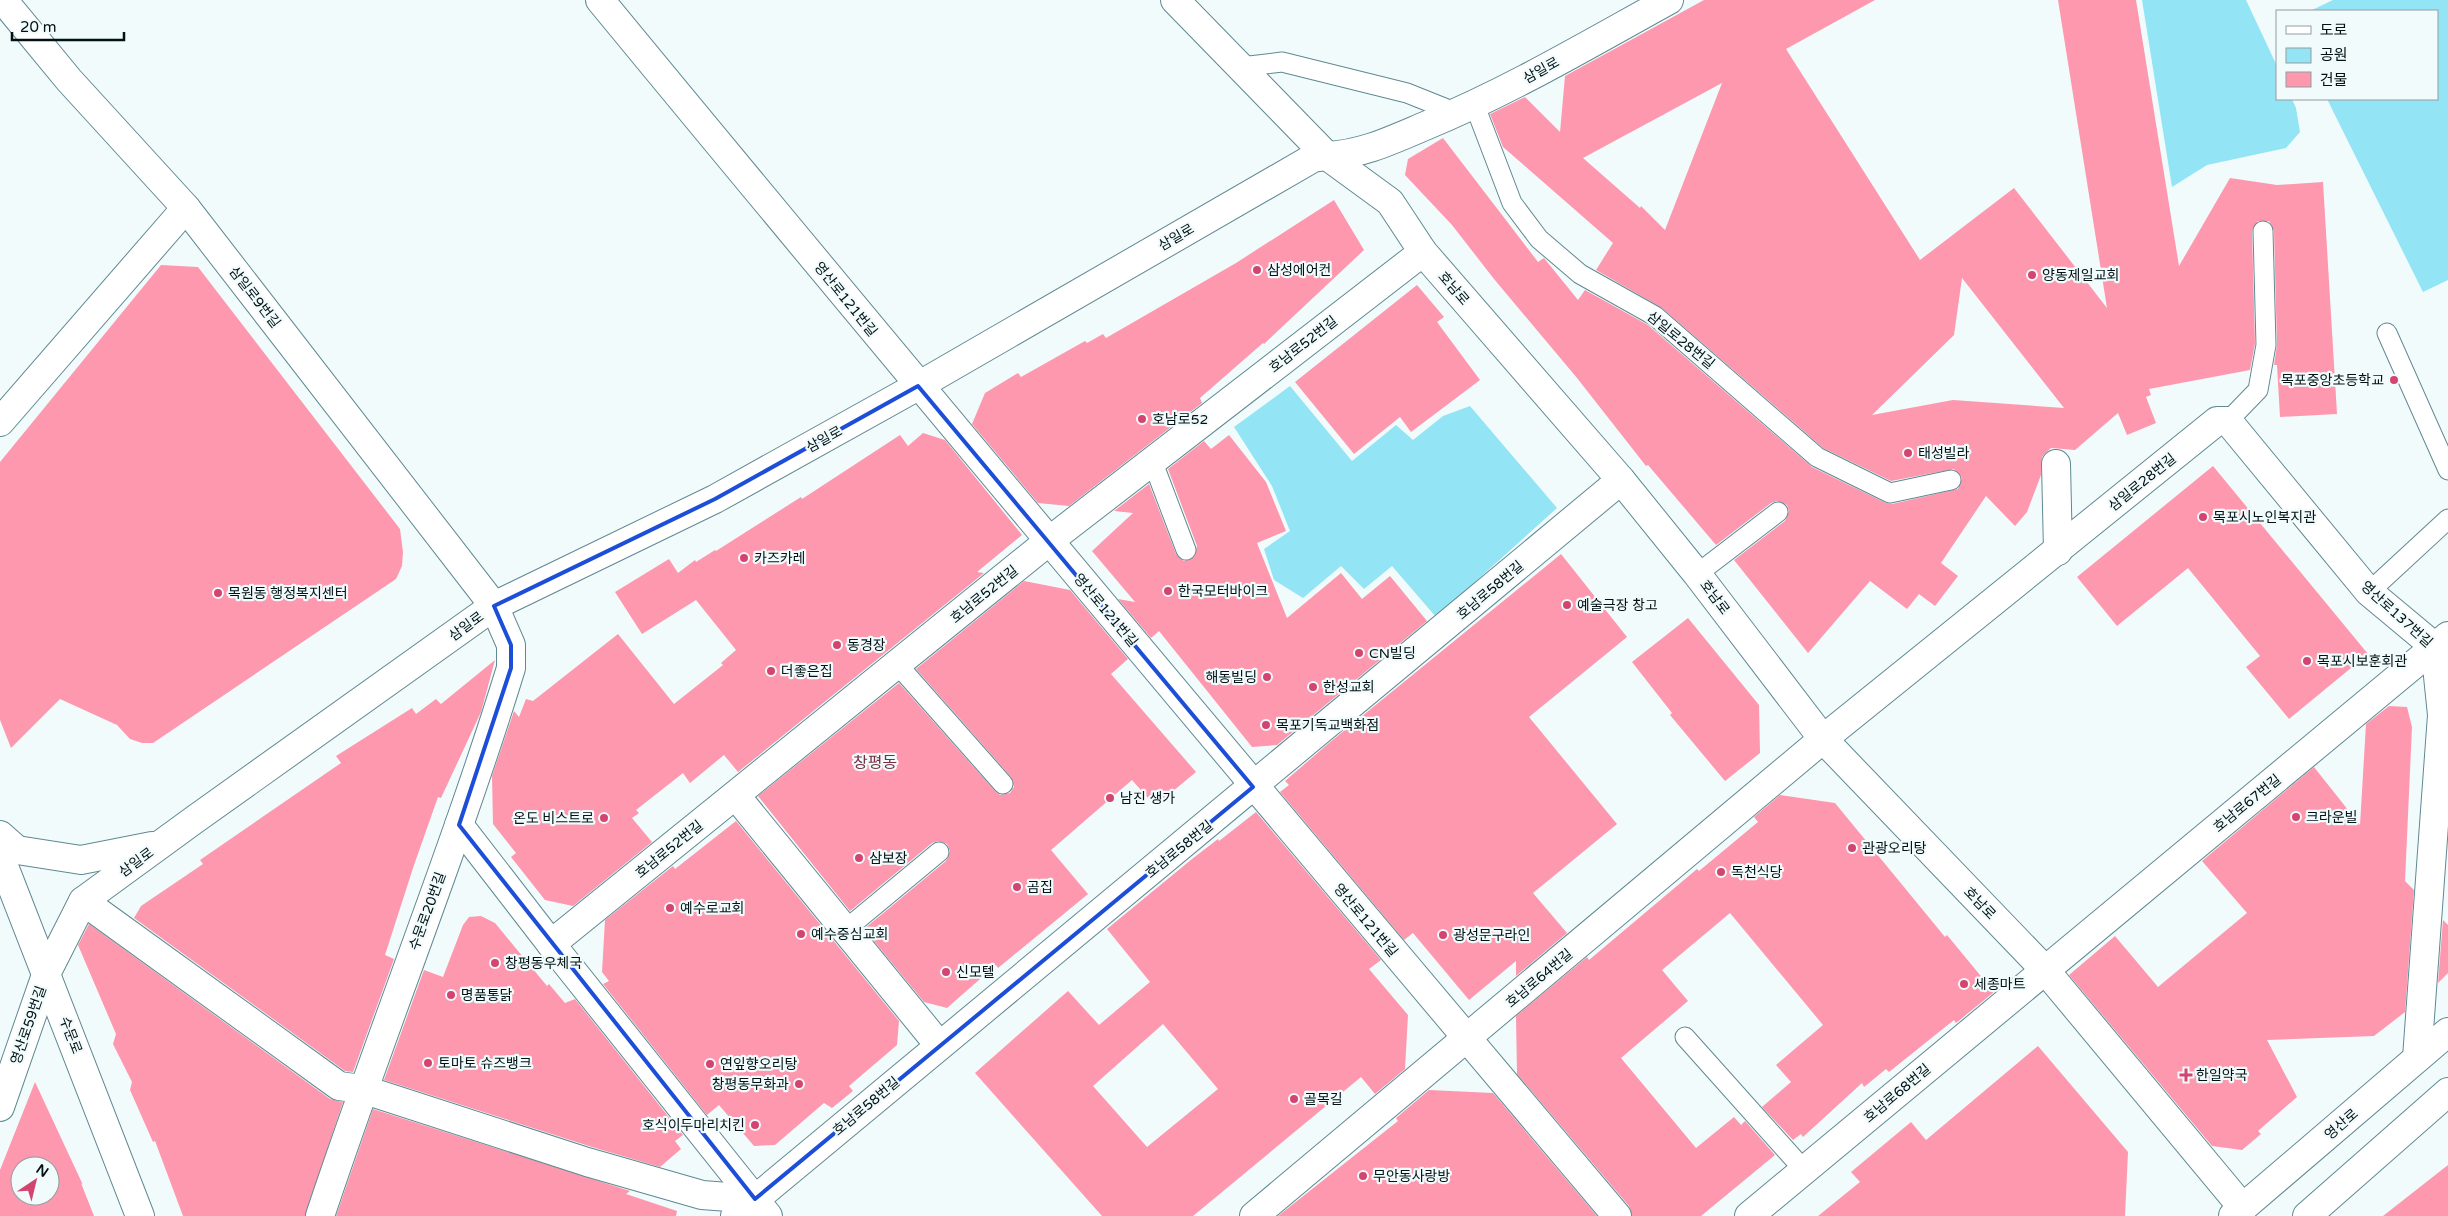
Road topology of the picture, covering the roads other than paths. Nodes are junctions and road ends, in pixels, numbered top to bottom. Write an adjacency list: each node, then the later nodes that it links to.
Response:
1 (3, 0): 8 (street, 삼일로9번길)
2 (600, 0): 12 (street, 영산로121번길)
3 (1175, 0): 5 (street, 호남로)
4 (1669, 0): 6 (street, 삼일로)
5 (1241, 67): 6 (lane); 7 (street, 호남로)
6 (1466, 109): 7 (street, 삼일로); 19 (lane, 삼일로28번길)
7 (1327, 156): 10 (street, 호남로); 12 (street, 삼일로)
8 (186, 208): 14 (street); 27 (street, 삼일로9번길)
9 (2264, 231): 13 (lane)
10 (1423, 252): 15 (street, 호남로52번길); 18 (street, 호남로)
11 (2387, 333): 17 (lane)
12 (918, 386): 22 (street, 영산로121번길); 27 (street, 삼일로)
13 (2228, 421): 24 (street, 삼일로28번길); 26 (street, 영산로137번길)
14 (0, 422)
15 (1152, 460): 22 (street, 호남로52번길); 23 (lane)
16 (2056, 464): 24 (street)
17 (2448, 470)
18 (1621, 480): 25 (street, 호남로); 32 (street, 호남로58번길)
19 (1952, 480)
20 (1778, 512): 25 (lane)
21 (2448, 519): 26 (lane)
22 (1049, 541): 29 (street, 호남로52번길); 32 (street, 영산로121번길)
23 (1186, 550)
24 (2058, 551): 30 (street, 삼일로28번길)
25 (1697, 574): 30 (street, 호남로)
26 (2369, 592): 28 (street, 영산로137번길)
27 (494, 606): 34 (street, 수문로20번길); 36 (street, 삼일로)
28 (2444, 648): 42 (street, 호남로67번길); 48 (street)
29 (897, 664): 31 (lane); 33 (street, 호남로52번길)
30 (1823, 739): 42 (street, 호남로); 46 (street, 호남로64번길)
31 (1003, 784)
32 (1253, 787): 46 (street, 영산로121번길); 47 (street, 호남로58번길)
33 (736, 796): 40 (street); 41 (street, 호남로52번길)
34 (459, 826): 41 (street); 49 (street, 수문로20번길)
35 (0, 835): 36 (street)
36 (161, 844): 39 (street, 삼일로)
37 (939, 852): 40 (lane)
38 (0, 856): 43 (street, 수문로)
39 (83, 901): 43 (street, 삼일로); 49 (street)
40 (845, 930): 47 (street)
41 (552, 944): 53 (street)
42 (2045, 970): 52 (street, 호남로68번길); 54 (street, 호남로)
43 (47, 972): 51 (street, 영산로59번길); 55 (street, 수문로)
44 (2448, 1032): 48 (street, 영산로)
45 (1685, 1037): 52 (lane)
46 (1467, 1039): 57 (street, 호남로64번길); 58 (street, 영산로121번길)
47 (939, 1045): 53 (street, 호남로58번길)
48 (2417, 1058): 54 (street, 영산로)
49 (362, 1089): 53 (street); 56 (street, 수문로20번길)
50 (2448, 1092): 60 (street)
51 (0, 1107)
52 (1804, 1170): 59 (street, 호남로68번길)
53 (753, 1210)
54 (2238, 1212)
55 (140, 1216)
56 (320, 1216)
57 (1254, 1216)
58 (1617, 1216)
59 (1749, 1216)
60 (2307, 1216)

